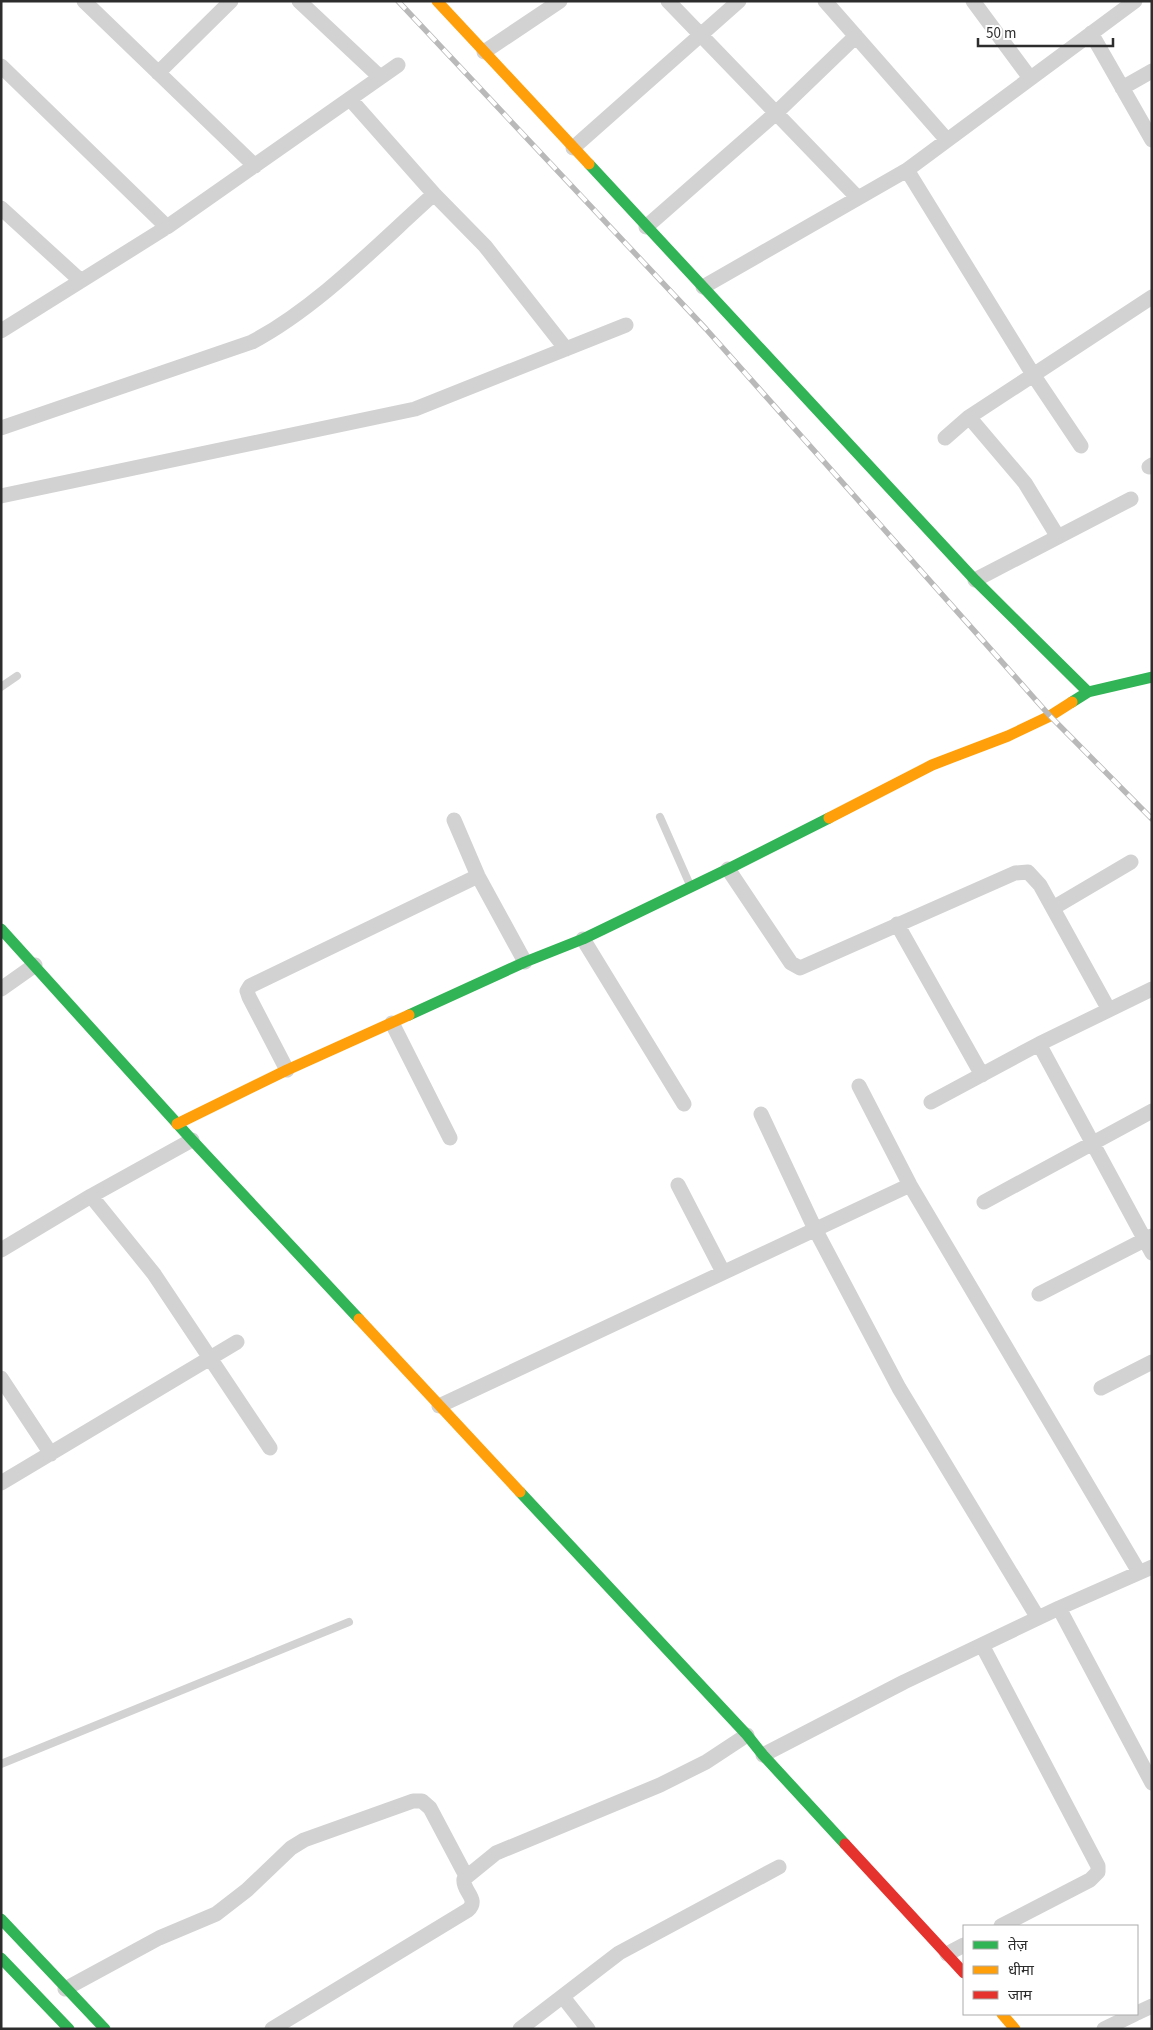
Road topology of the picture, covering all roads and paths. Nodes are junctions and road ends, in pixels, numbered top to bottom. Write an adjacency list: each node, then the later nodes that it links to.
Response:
1 (84, 1): 18 (street)
2 (231, 1): 18 (street)
3 (298, 1): 19 (street)
4 (437, 1): 14 (street)
5 (560, 1): 14 (street)
6 (668, 1): 12 (street)
7 (739, 1): 12 (street)
8 (825, 1): 13 (street)
9 (972, 1): 20 (street)
10 (1135, 1): 11 (street)
11 (1090, 32): 20 (street); 21 (street)
12 (700, 34): 23 (street); 26 (street)
13 (856, 36): 23 (street); 24 (street)
14 (484, 52): 26 (street)
15 (398, 65): 19 (street)
16 (1, 66): 32 (street)
17 (1152, 70): 21 (street)
18 (158, 73): 27 (street)
19 (380, 77): 22 (street)
20 (1030, 78): 24 (street)
21 (1122, 88): 25 (street)
22 (350, 98): 27 (street); 29 (street)
23 (776, 113): 30 (street); 33 (street)
24 (947, 140): 28 (street)
25 (1152, 140)
26 (573, 148): 33 (street)
27 (255, 166): 32 (street)
28 (907, 170): 30 (street); 40 (street)
29 (434, 194): 39 (street); 42 (street)
30 (858, 198): 35 (street)
31 (1, 208): 34 (street)
32 (167, 227): 34 (street)
33 (646, 227): 35 (street)
34 (81, 281): 38 (street)
35 (702, 287): 48 (street)
36 (1152, 297): 40 (street)
37 (626, 325): 39 (street)
38 (1, 331)
39 (566, 349): 45 (street)
40 (1034, 376): 41 (street); 44 (street)
41 (970, 417): 43 (street); 47 (street)
42 (1, 428)
43 (945, 438)
44 (1081, 446)
45 (1, 496)
46 (1131, 499): 47 (street)
47 (1058, 537): 48 (street)
48 (975, 580): 52 (street)
49 (17, 676): 51 (lane)
50 (1152, 677): 52 (street)
51 (1, 687)
52 (1088, 692): 56 (street)
53 (660, 817): 58 (lane)
54 (454, 820): 57 (street)
55 (1132, 862): 59 (street)
56 (728, 869): 58 (street); 60 (street)
57 (478, 876): 63 (street); 70 (street)
58 (691, 887): 62 (street)
59 (1053, 908): 60 (street); 67 (street)
60 (897, 924): 71 (street)
61 (1, 930): 64 (street)
62 (583, 939): 63 (street); 74 (street)
63 (524, 962): 68 (street)
64 (35, 965): 66 (street); 77 (street)
65 (1152, 988): 67 (street)
66 (1, 989)
67 (1109, 1010): 69 (street)
68 (392, 1023): 70 (street); 78 (street)
69 (1039, 1044): 71 (street); 80 (street)
70 (287, 1070): 77 (street)
71 (982, 1075): 73 (street)
72 (858, 1086): 82 (street)
73 (931, 1102)
74 (684, 1104)
75 (1152, 1111): 80 (street)
76 (761, 1114): 85 (street)
77 (178, 1124): 79 (street)
78 (450, 1138)
79 (192, 1140): 83 (street); 96 (street)
80 (1092, 1142): 84 (street); 86 (street)
81 (678, 1185): 89 (street)
82 (910, 1185): 85 (street); 100 (street)
83 (91, 1196): 87 (street); 92 (street)
84 (984, 1202)
85 (814, 1229): 89 (street); 102 (street)
86 (1148, 1237): 88 (street); 90 (street)
87 (1, 1250)
88 (1152, 1253)
89 (723, 1272): 96 (street)
90 (1039, 1294)
91 (237, 1342): 92 (street)
92 (209, 1357): 97 (street); 98 (street)
93 (1152, 1362): 95 (street)
94 (1, 1378): 98 (street)
95 (1101, 1388)
96 (438, 1406): 105 (street)
97 (270, 1448)
98 (51, 1454): 99 (street)
99 (1, 1484)
100 (1146, 1570): 101 (street)
101 (1059, 1608): 102 (street); 108 (street)
102 (1038, 1618): 104 (street)
103 (350, 1622): 107 (lane)
104 (982, 1645): 106 (street); 112 (street)
105 (748, 1735): 106 (street); 110 (street)
106 (763, 1755): 114 (street)
107 (1, 1764)
108 (1152, 1783)
109 (779, 1867): 118 (street)
110 (466, 1876): 117 (street); 125 (street)
111 (1, 1919): 117 (street)
112 (1003, 1925)
113 (963, 1946): 114 (street)
114 (947, 1954): 116 (street)
115 (1, 1958): 123 (street)
116 (963, 1972)
117 (65, 1989): 124 (street)
118 (563, 1998): 126 (street); 127 (street)
119 (1152, 2006): 120 (street)
120 (1138, 2012)
121 (1003, 2015): 128 (street)
122 (1132, 2015): 129 (street)
123 (69, 2029)
124 (104, 2029)
125 (272, 2029)
126 (520, 2029)
127 (588, 2029)
128 (1015, 2029)
129 (1104, 2029)

